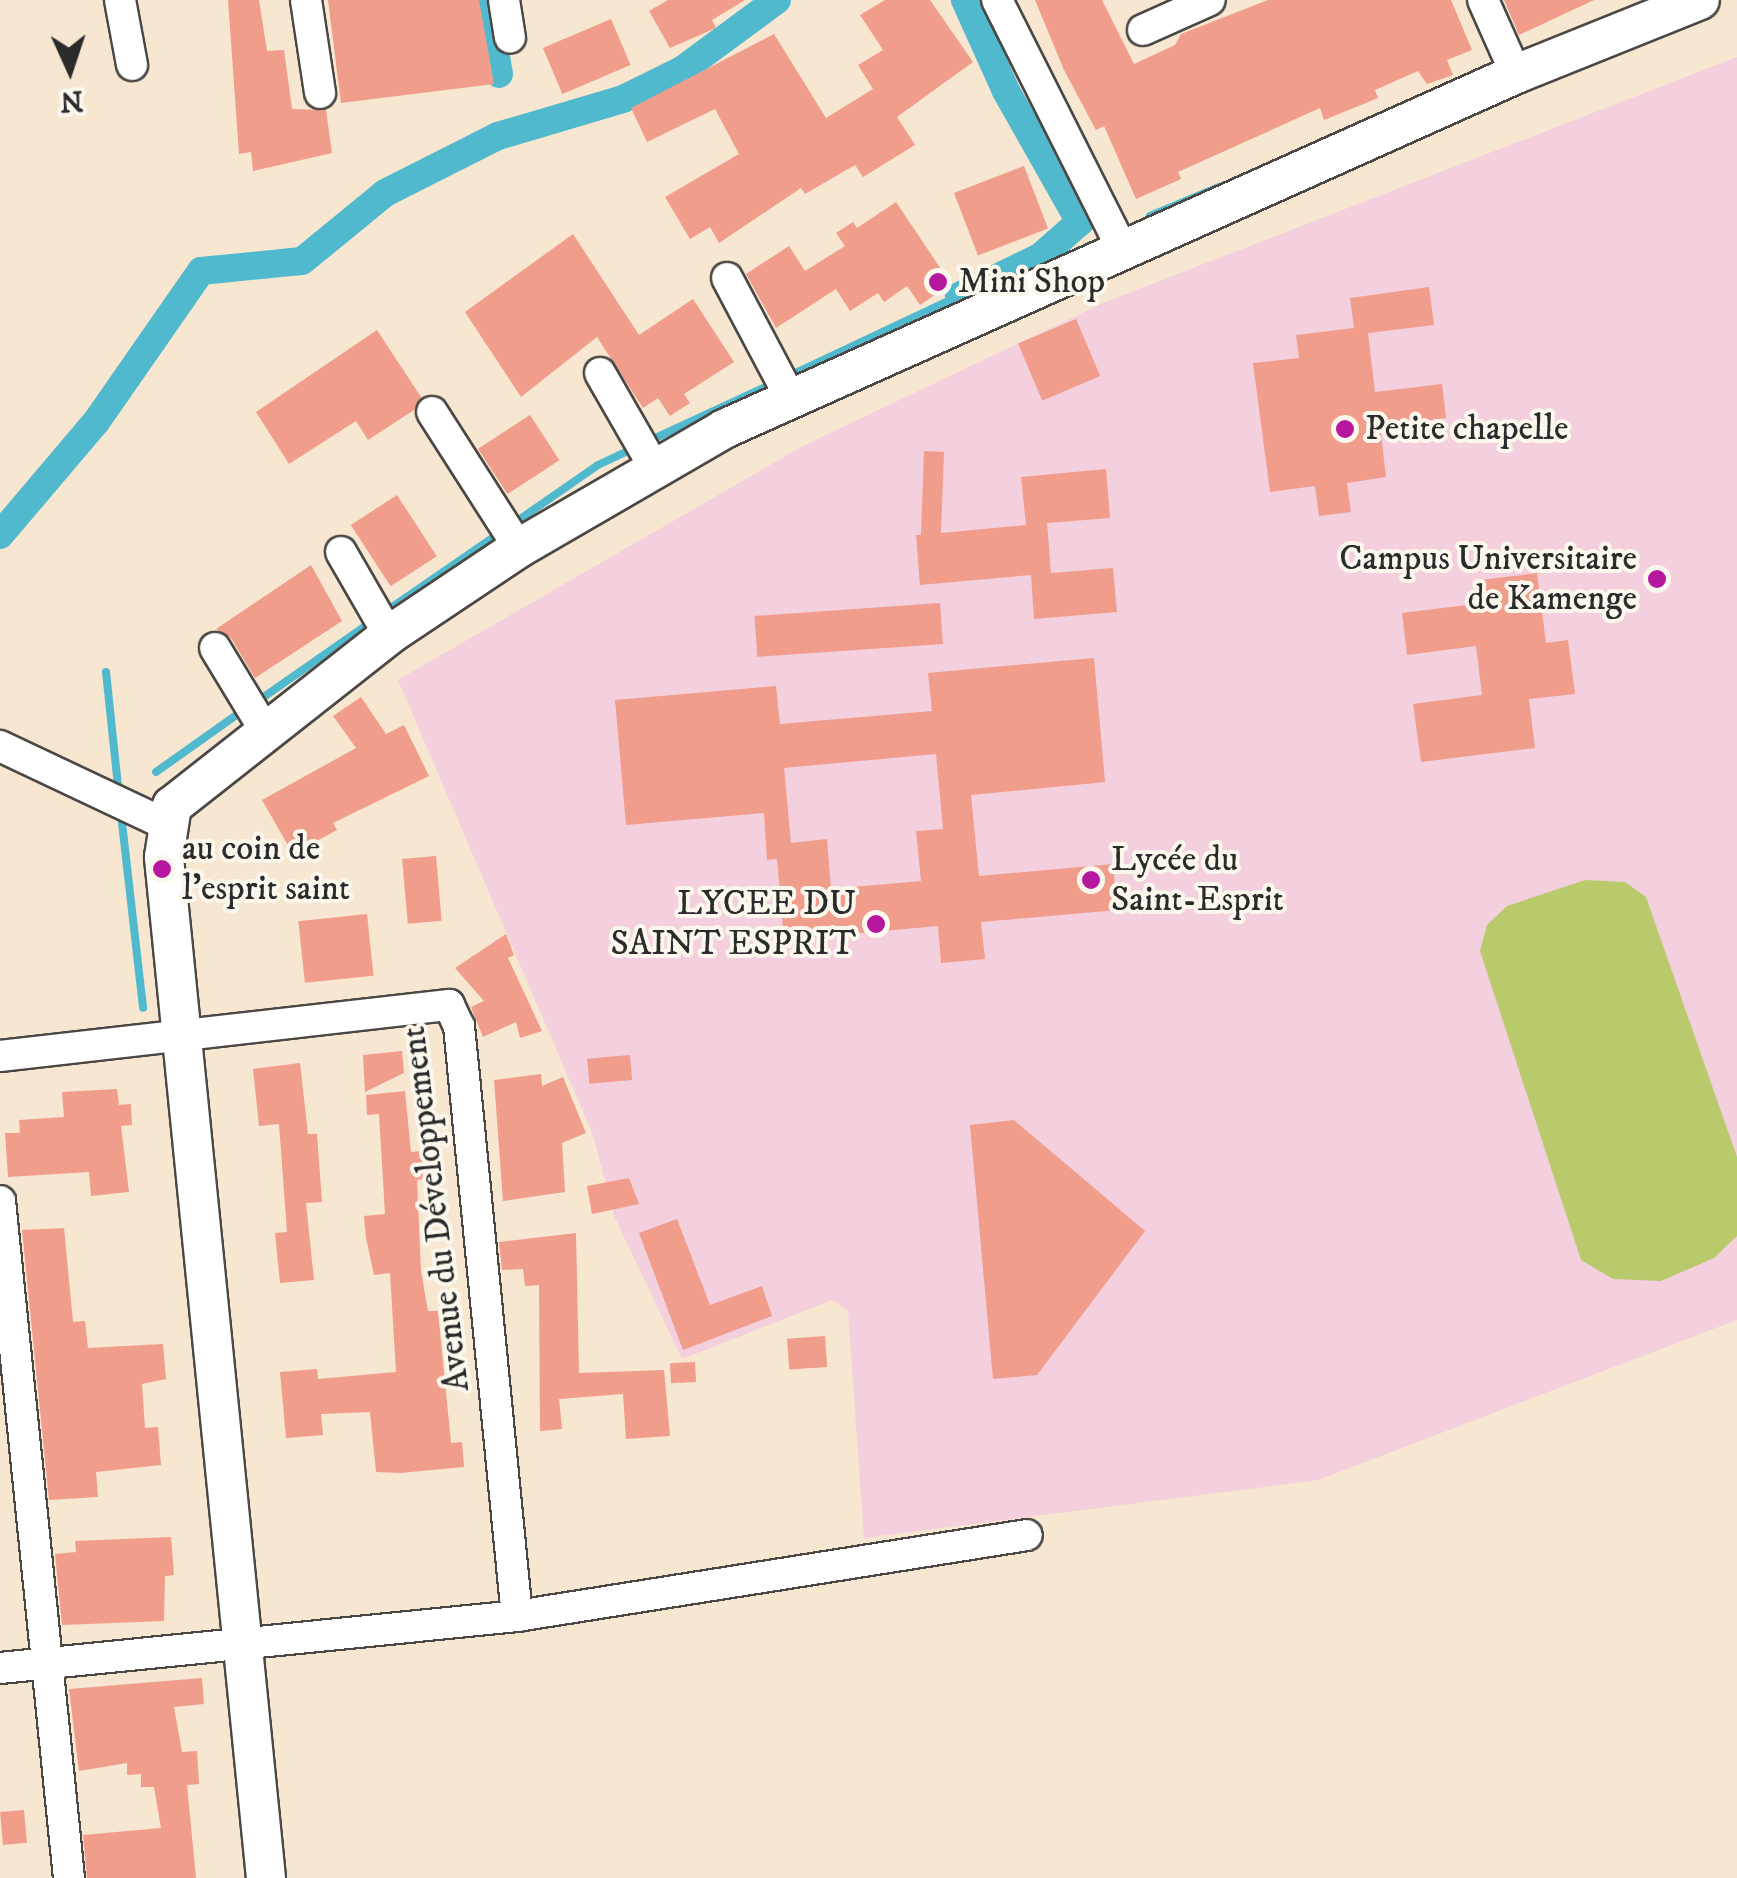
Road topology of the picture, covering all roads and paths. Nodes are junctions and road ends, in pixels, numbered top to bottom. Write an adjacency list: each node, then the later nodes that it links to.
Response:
1 (120, 0): 10 (street)
2 (306, 0): 12 (street)
3 (504, 0): 9 (street)
4 (997, 0): 13 (street)
5 (1210, 0): 8 (street)
6 (1483, 0): 11 (street)
7 (1700, 0): 11 (street)
8 (1143, 30)
9 (510, 38)
10 (132, 65)
11 (1516, 74): 13 (street)
12 (320, 93)
13 (1124, 252): 16 (street)
14 (727, 278): 16 (street)
15 (600, 373): 18 (street)
16 (791, 398): 18 (street)
17 (432, 412): 19 (street)
18 (654, 467): 19 (street)
19 (519, 548): 21 (street)
20 (342, 552): 21 (street)
21 (389, 635): 23 (street)
22 (215, 648): 23 (street)
23 (264, 729): 25 (street)
24 (0, 746): 25 (street)
25 (165, 824): 26 (street)
26 (186, 1035): 27 (street, Avenue du Développement); 30 (street, Avenue du Développement); 31 (street)
27 (0, 1056)
28 (0, 1201): 32 (street)
29 (1027, 1535): 30 (street)
30 (517, 1616): 31 (street)
31 (242, 1643): 32 (street); 35 (street)
32 (48, 1662): 33 (street); 34 (street)
33 (0, 1668)
34 (69, 1878)
35 (266, 1878)

